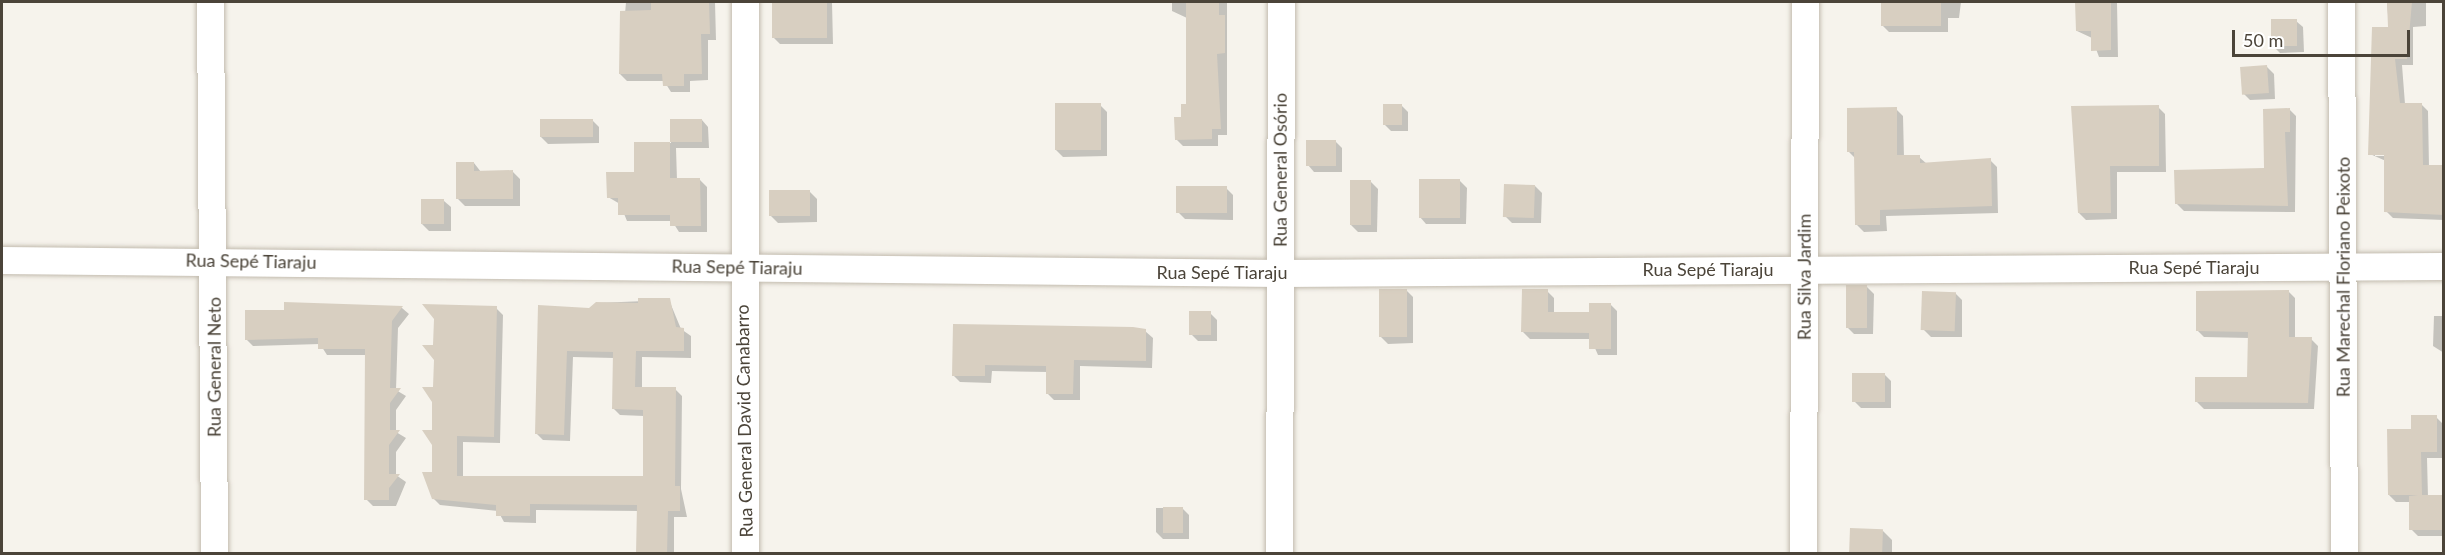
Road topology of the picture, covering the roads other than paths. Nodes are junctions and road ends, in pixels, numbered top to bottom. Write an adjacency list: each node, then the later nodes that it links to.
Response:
1 (210, 2): 7 (street, Rua General Neto)
2 (745, 2): 10 (street, Rua General David Canabarro)
3 (1281, 2): 12 (street, Rua General Osório)
4 (1805, 2): 11 (street, Rua Silva Jardim)
5 (2341, 2): 8 (street, Rua Marechal Floriano Peixoto)
6 (2, 260): 7 (street, Rua Sepé Tiaraju)
7 (214, 261): 10 (street, Rua Sepé Tiaraju); 13 (street, Rua General Neto)
8 (2343, 266): 9 (street, Rua Sepé Tiaraju); 11 (street, Rua Sepé Tiaraju); 17 (street, Rua Marechal Floriano Peixoto)
9 (2444, 266)
10 (743, 267): 12 (street, Rua Sepé Tiaraju); 14 (street, Rua General David Canabarro)
11 (1803, 268): 12 (street, Rua Sepé Tiaraju); 16 (street, Rua Silva Jardim)
12 (1280, 273): 15 (street, Rua General Osório)
13 (214, 554)
14 (745, 554)
15 (1279, 554)
16 (1803, 554)
17 (2344, 554)

